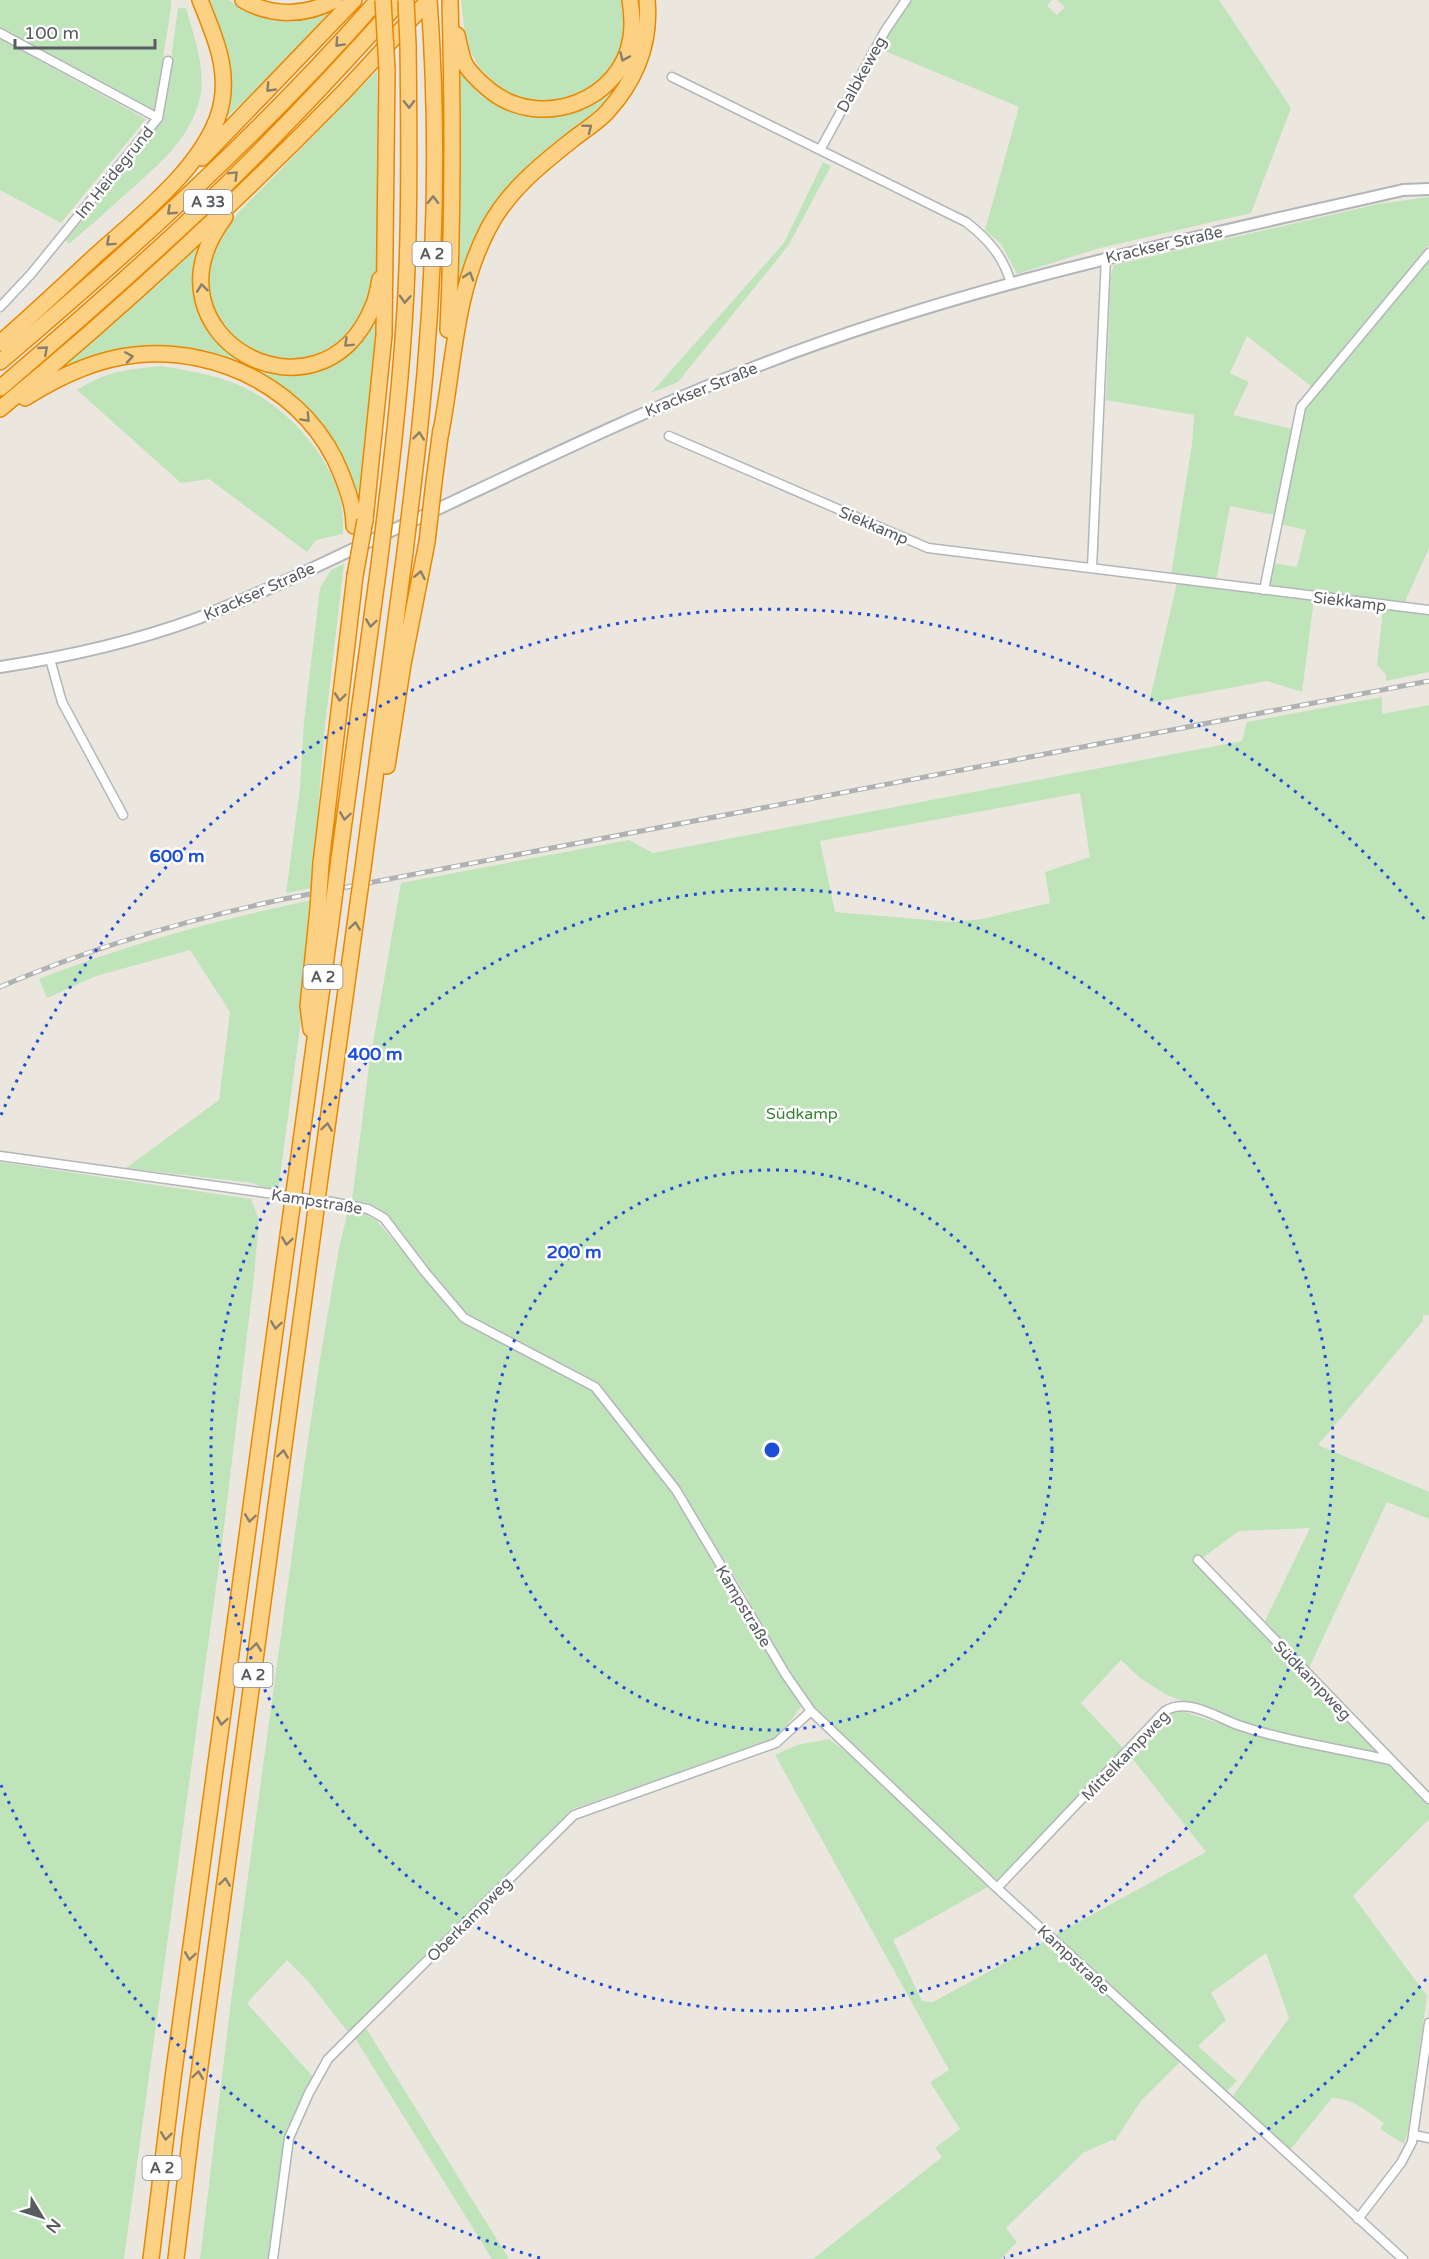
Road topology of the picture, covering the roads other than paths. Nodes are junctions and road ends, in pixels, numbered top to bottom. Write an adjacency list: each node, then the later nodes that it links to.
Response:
1 (200, 0): 18 (highway)
2 (243, 0): 3 (highway)
3 (335, 0)
4 (354, 0): 18 (highway, one-way to 18)
5 (381, 0): 20 (highway, bridge); 26 (highway, A 33, one-way to 26)
6 (403, 0): 27 (highway, A 33, one-way to 6); 40 (highway, A 2, one-way to 40, bridge)
7 (630, 0): 10 (highway, one-way to 10)
8 (647, 0): 31 (highway, one-way to 8)
9 (906, 0): 16 (street, Dalbkeweg)
10 (450, 2): 31 (highway)
11 (426, 7): 17 (highway); 38 (highway, A 2, one-way to 11, bridge)
12 (0, 33): 15 (street, Im Heidegrund)
13 (168, 61): 15 (street)
14 (672, 77): 16 (street)
15 (158, 118): 24 (street, Im Heidegrund)
16 (820, 150): 23 (street)
17 (256, 180): 20 (highway, one-way to 17); 28 (highway)
18 (168, 188): 25 (highway, one-way to 25)
19 (1429, 189): 22 (street, Krackser Straße)
20 (386, 253): 32 (highway)
21 (1429, 253): 34 (street)
22 (1106, 257): 23 (street, Krackser Straße); 33 (street)
23 (1011, 283): 36 (street, Krackser Straße)
24 (0, 307)
25 (0, 343)
26 (0, 362)
27 (0, 388)
28 (0, 409)
29 (0, 414): 32 (highway, one-way to 32)
30 (669, 436): 33 (street, Siekkamp)
31 (440, 437): 38 (highway, one-way to 31, bridge)
32 (360, 523): 40 (highway, one-way to 40, bridge)
33 (1092, 568): 34 (street, Siekkamp)
34 (1264, 590): 35 (street, Siekkamp)
35 (1429, 610)
36 (51, 659): 37 (street, Krackser Straße); 39 (street)
37 (0, 667)
38 (373, 795): 53 (highway, A 2, one-way to 38, bridge)
39 (123, 815)
40 (325, 908): 52 (highway, A 2, one-way to 52, bridge)
41 (0, 1156): 43 (street, Kampstraße)
42 (1198, 1560): 44 (street, Südkampweg)
43 (811, 1711): 46 (street, Kampstraße); 54 (street, Oberkampweg)
44 (1390, 1760): 45 (street, Südkampweg); 46 (street, Mittelkampweg)
45 (1429, 1799)
46 (997, 1888): 50 (street, Kampstraße)
47 (1429, 2024): 48 (street)
48 (1414, 2135): 49 (street); 50 (street)
49 (1429, 2138)
50 (1358, 2219): 51 (street, Kampstraße)
51 (1395, 2252): 55 (street); 56 (street, Kampstraße)
52 (151, 2259)
53 (176, 2259)
54 (273, 2259)
55 (1388, 2259)
56 (1403, 2259)

